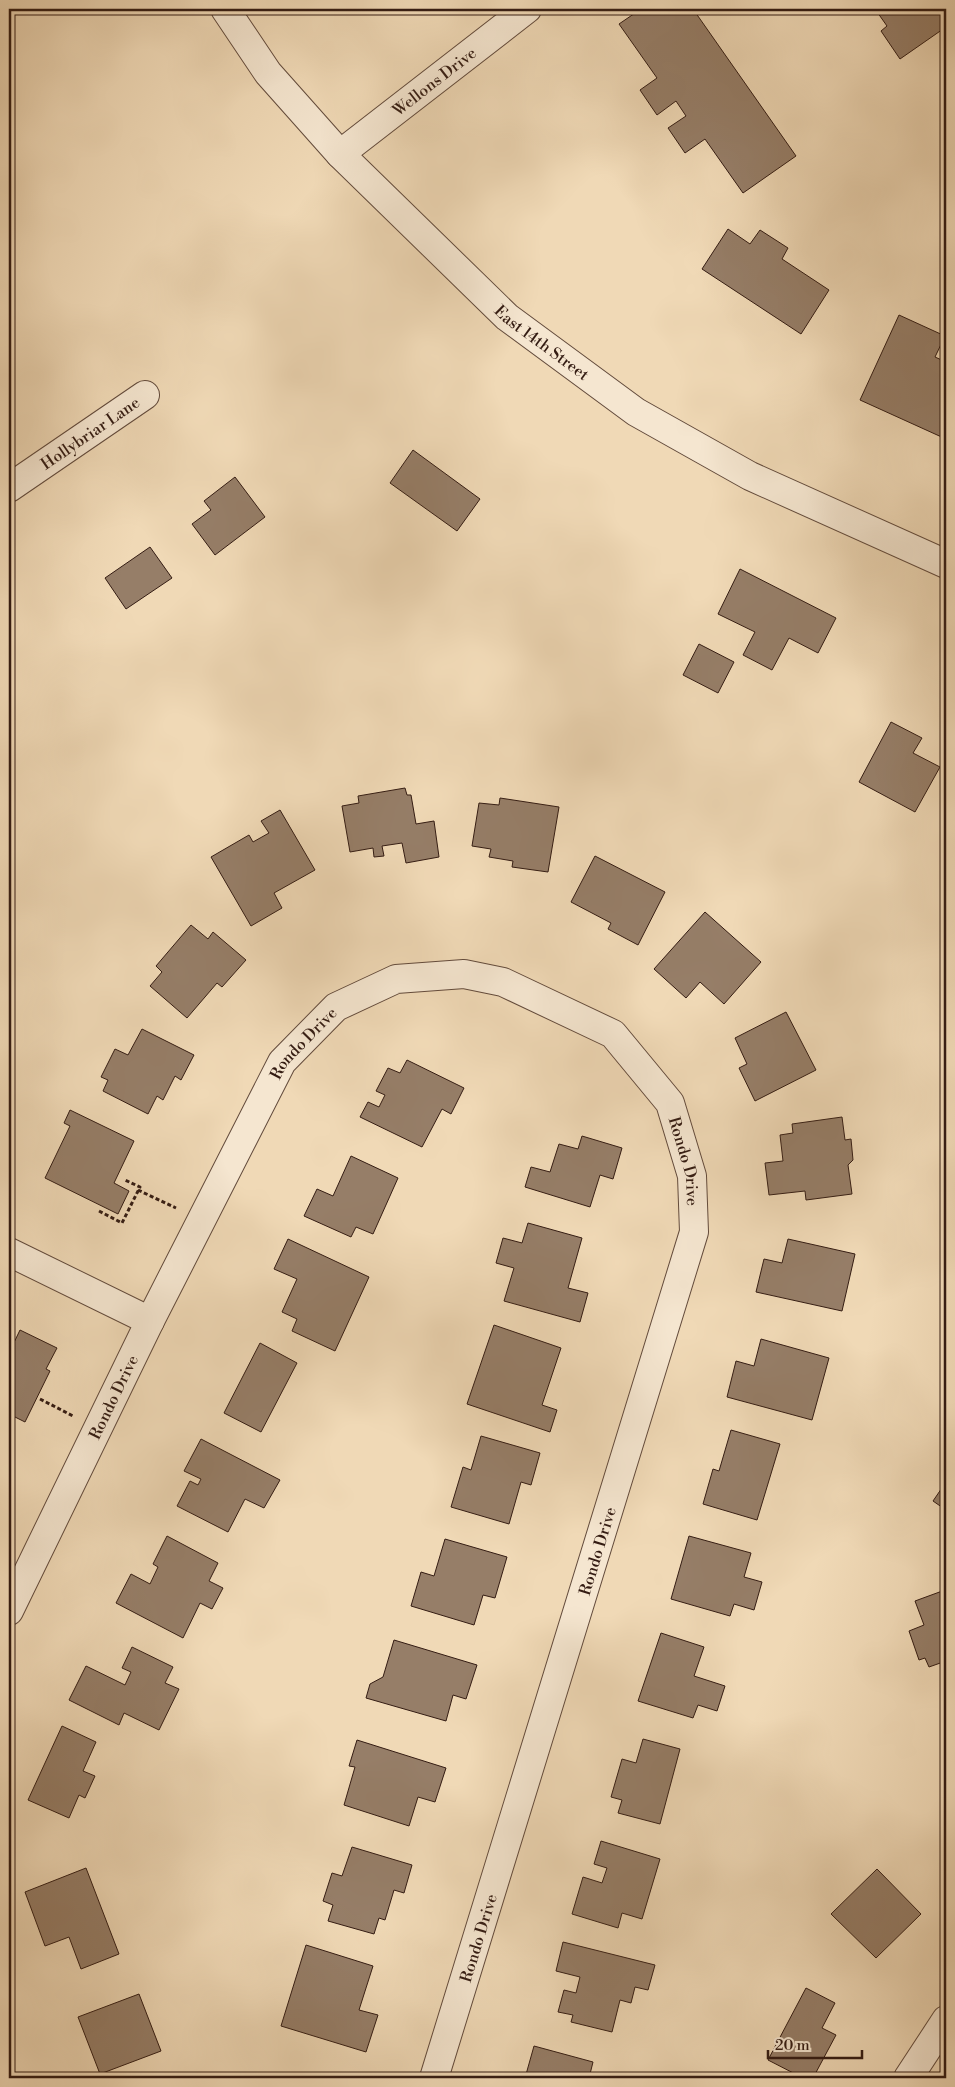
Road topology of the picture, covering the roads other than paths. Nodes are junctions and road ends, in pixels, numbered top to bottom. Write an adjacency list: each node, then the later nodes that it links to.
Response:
1 (225, 9): 3 (street, East 14th Street)
2 (527, 9): 3 (street, Wellons Drive)
3 (340, 154): 6 (street, East 14th Street)
4 (145, 395): 5 (street, Hollybriar Lane)
5 (9, 488)
6 (946, 564)
7 (9, 1252): 8 (street)
8 (150, 1321): 9 (street, Rondo Drive); 11 (street, Rondo Drive)
9 (9, 1611)
10 (946, 2020): 12 (street)
11 (434, 2078)
12 (908, 2078)

